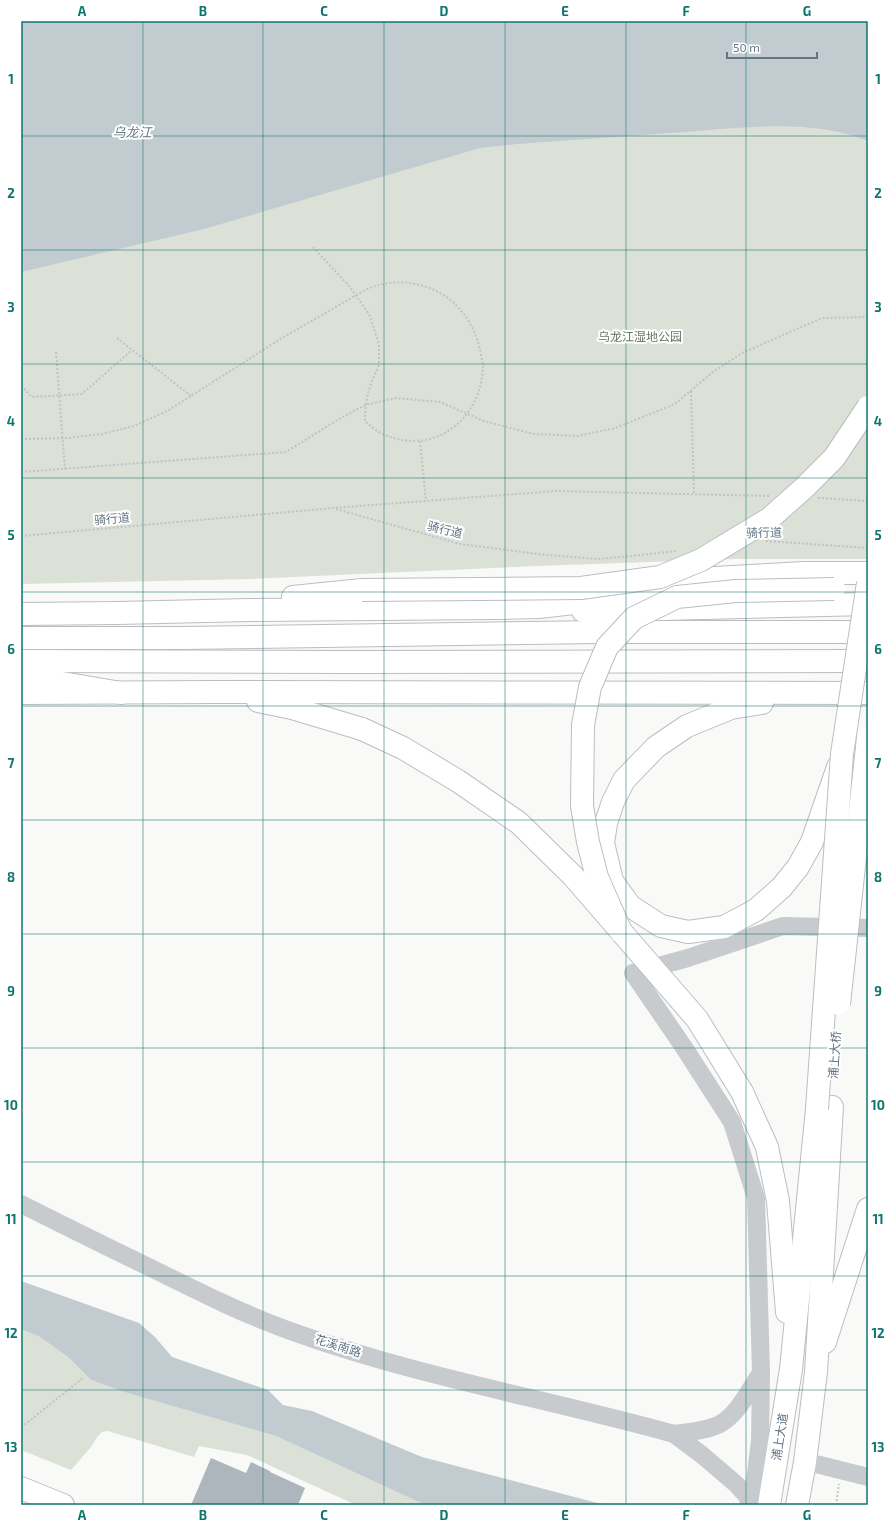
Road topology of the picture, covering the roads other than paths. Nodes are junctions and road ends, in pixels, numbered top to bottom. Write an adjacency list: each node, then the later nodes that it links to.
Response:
1 (868, 407): 7 (main road, bridge)
2 (868, 573): 6 (main road)
3 (868, 583): 21 (main road, bridge)
4 (868, 588): 23 (main road, bridge)
5 (868, 604): 6 (main road)
6 (497, 608): 7 (main road)
7 (118, 613): 8 (main road)
8 (22, 614)
9 (868, 632): 10 (main road)
10 (21, 638)
11 (21, 661): 12 (main road)
12 (868, 661)
13 (21, 676): 16 (main road)
14 (21, 692): 16 (main road)
15 (214, 692): 16 (main road); 17 (main road); 23 (main road, bridge)
16 (121, 693)
17 (832, 693): 18 (main road); 21 (main road, bridge)
18 (868, 694)
19 (868, 738): 20 (main road, 浦上大桥, bridge)
20 (868, 743): 24 (main road, 浦上大桥, bridge)
21 (842, 754): 24 (main road, bridge)
22 (868, 928): 28 (street)
23 (621, 932): 27 (main road, bridge)
24 (825, 1108): 27 (main road); 29 (main road, 浦上大桥)
25 (21, 1204): 30 (street, 花溪南路)
26 (868, 1209): 29 (main road)
27 (791, 1369): 36 (main road, 浦上大道)
28 (761, 1372): 30 (street); 35 (street)
29 (816, 1372): 37 (main road)
30 (674, 1434): 35 (street)
31 (812, 1463): 32 (street)
32 (868, 1477)
33 (21, 1488): 34 (main road)
34 (63, 1505)
35 (751, 1505)
36 (769, 1505)
37 (797, 1505)

